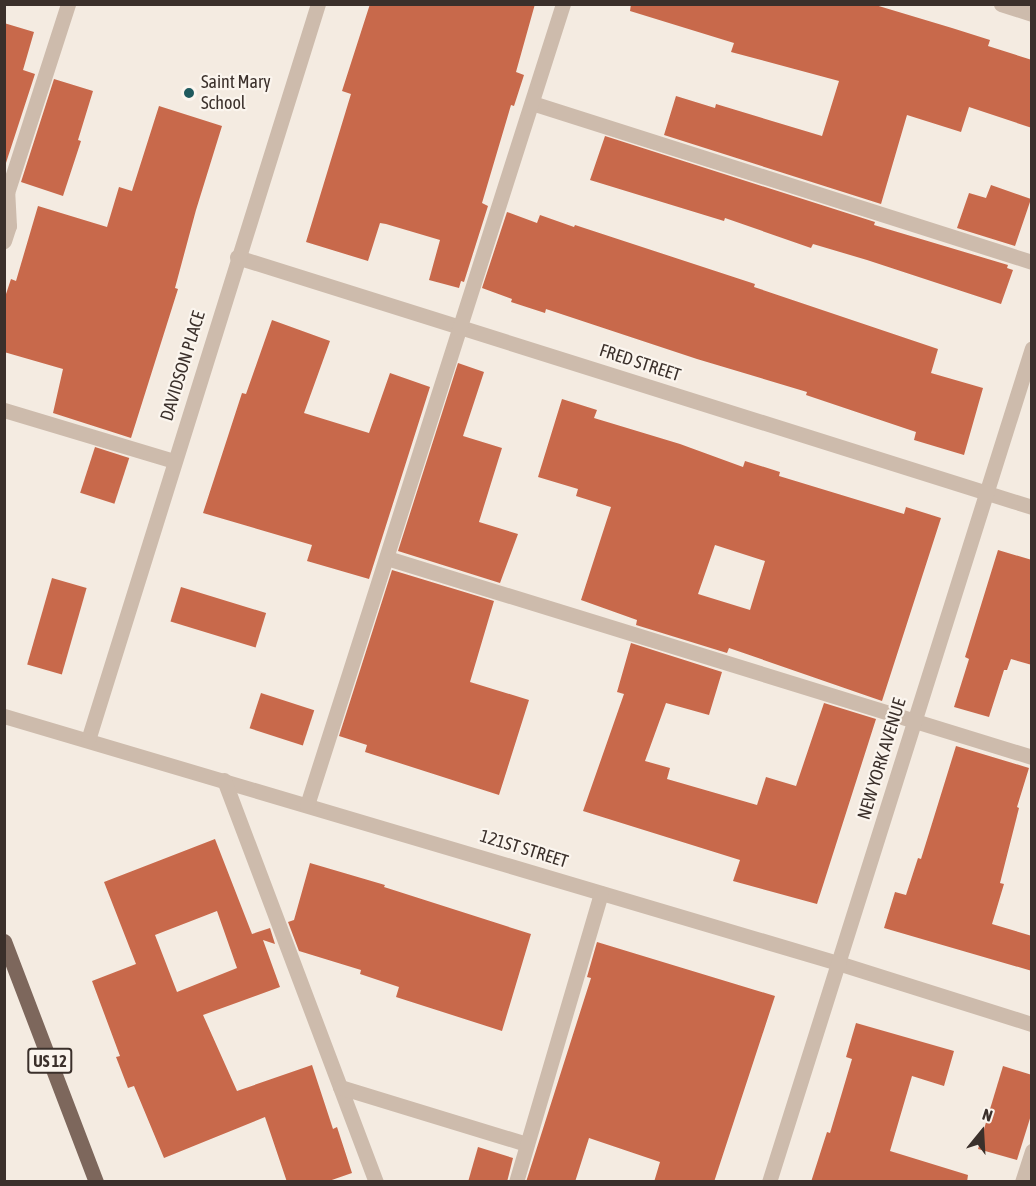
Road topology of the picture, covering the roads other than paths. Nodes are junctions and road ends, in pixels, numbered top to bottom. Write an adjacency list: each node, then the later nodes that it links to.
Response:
1 (68, 4): 7 (street)
2 (318, 4): 9 (street, DAVIDSON PLACE)
3 (563, 4): 6 (street)
4 (1001, 4): 5 (street)
5 (1032, 14)
6 (532, 103): 10 (street); 11 (street)
7 (6, 193): 8 (street)
8 (4, 241)
9 (237, 257): 11 (street, FRED STREET); 14 (street, DAVIDSON PLACE)
10 (1032, 262)
11 (461, 327): 15 (street, FRED STREET); 17 (street)
12 (1032, 348): 15 (street, NEW YORK AVENUE)
13 (4, 410): 14 (street)
14 (174, 461): 20 (street, DAVIDSON PLACE)
15 (985, 492): 16 (street, FRED STREET); 19 (street, NEW YORK AVENUE)
16 (1032, 507)
17 (387, 558): 19 (street); 23 (street)
18 (4, 716): 20 (street, 121ST STREET)
19 (914, 721): 21 (street); 26 (street, NEW YORK AVENUE)
20 (88, 740): 22 (street, 121ST STREET)
21 (1032, 757)
22 (224, 780): 23 (street, 121ST STREET); 28 (street)
23 (307, 805): 24 (street, 121ST STREET)
24 (602, 893): 26 (street, 121ST STREET); 29 (street)
25 (4, 941): 31 (main road, US 12)
26 (838, 963): 27 (street, 121ST STREET); 34 (street, NEW YORK AVENUE)
27 (1032, 1024)
28 (340, 1087): 29 (street); 32 (street)
29 (527, 1144): 33 (street)
30 (1032, 1151): 35 (street)
31 (96, 1182)
32 (376, 1182)
33 (516, 1182)
34 (769, 1182)
35 (1022, 1182)

